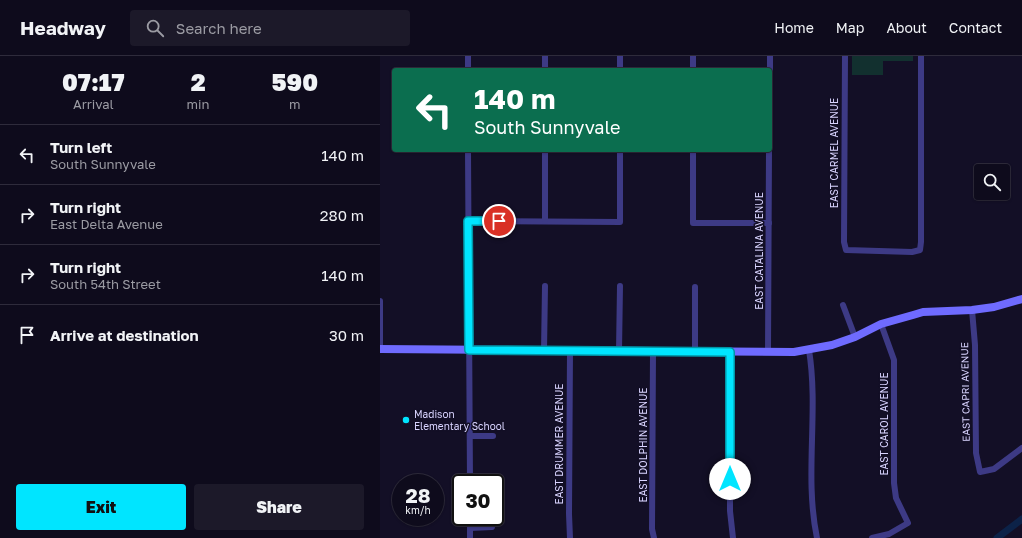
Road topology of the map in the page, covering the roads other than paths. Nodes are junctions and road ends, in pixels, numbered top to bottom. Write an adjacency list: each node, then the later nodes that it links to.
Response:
1 (468, 56): 8 (street)
2 (545, 56): 9 (street)
3 (620, 56): 10 (street)
4 (693, 56): 11 (street)
5 (770, 56): 12 (street)
6 (845, 56): 7 (street, EAST CARMEL AVENUE)
7 (920, 56)
8 (468, 68)
9 (545, 68)
10 (620, 68)
11 (693, 68)
12 (770, 68)
13 (468, 152): 18 (street)
14 (545, 152): 19 (street)
15 (620, 152): 19 (street)
16 (693, 152): 20 (street)
17 (769, 152): 20 (street, EAST CATALINA AVENUE)
18 (468, 221): 19 (street); 31 (street)
19 (545, 221)
20 (769, 223): 39 (street, EAST CATALINA AVENUE)
21 (545, 286): 33 (street)
22 (620, 286): 35 (street)
23 (696, 287): 37 (street)
24 (1022, 300): 27 (street)
25 (380, 302): 30 (street)
26 (843, 305): 29 (street)
27 (972, 310): 28 (street); 42 (street, EAST CAPRI AVENUE)
28 (881, 324): 29 (street); 51 (street, EAST CAROL AVENUE)
29 (855, 336): 32 (street)
30 (380, 349): 31 (street)
31 (469, 350): 33 (street); 40 (street)
32 (809, 350): 39 (street); 50 (street)
33 (544, 351): 34 (street)
34 (570, 351): 35 (street); 47 (street, EAST DRUMMER AVENUE)
35 (620, 351): 36 (street)
36 (653, 352): 37 (street); 48 (street, EAST DOLPHIN AVENUE)
37 (695, 352): 38 (street)
38 (730, 352): 39 (street); 49 (street)
39 (768, 352)
40 (470, 436): 41 (street); 43 (street)
41 (492, 436)
42 (1022, 448)
43 (470, 474)
44 (492, 527): 45 (street)
45 (470, 528): 46 (street)
46 (470, 538)
47 (570, 538)
48 (654, 538)
49 (733, 538)
50 (817, 538)
51 (872, 538)

